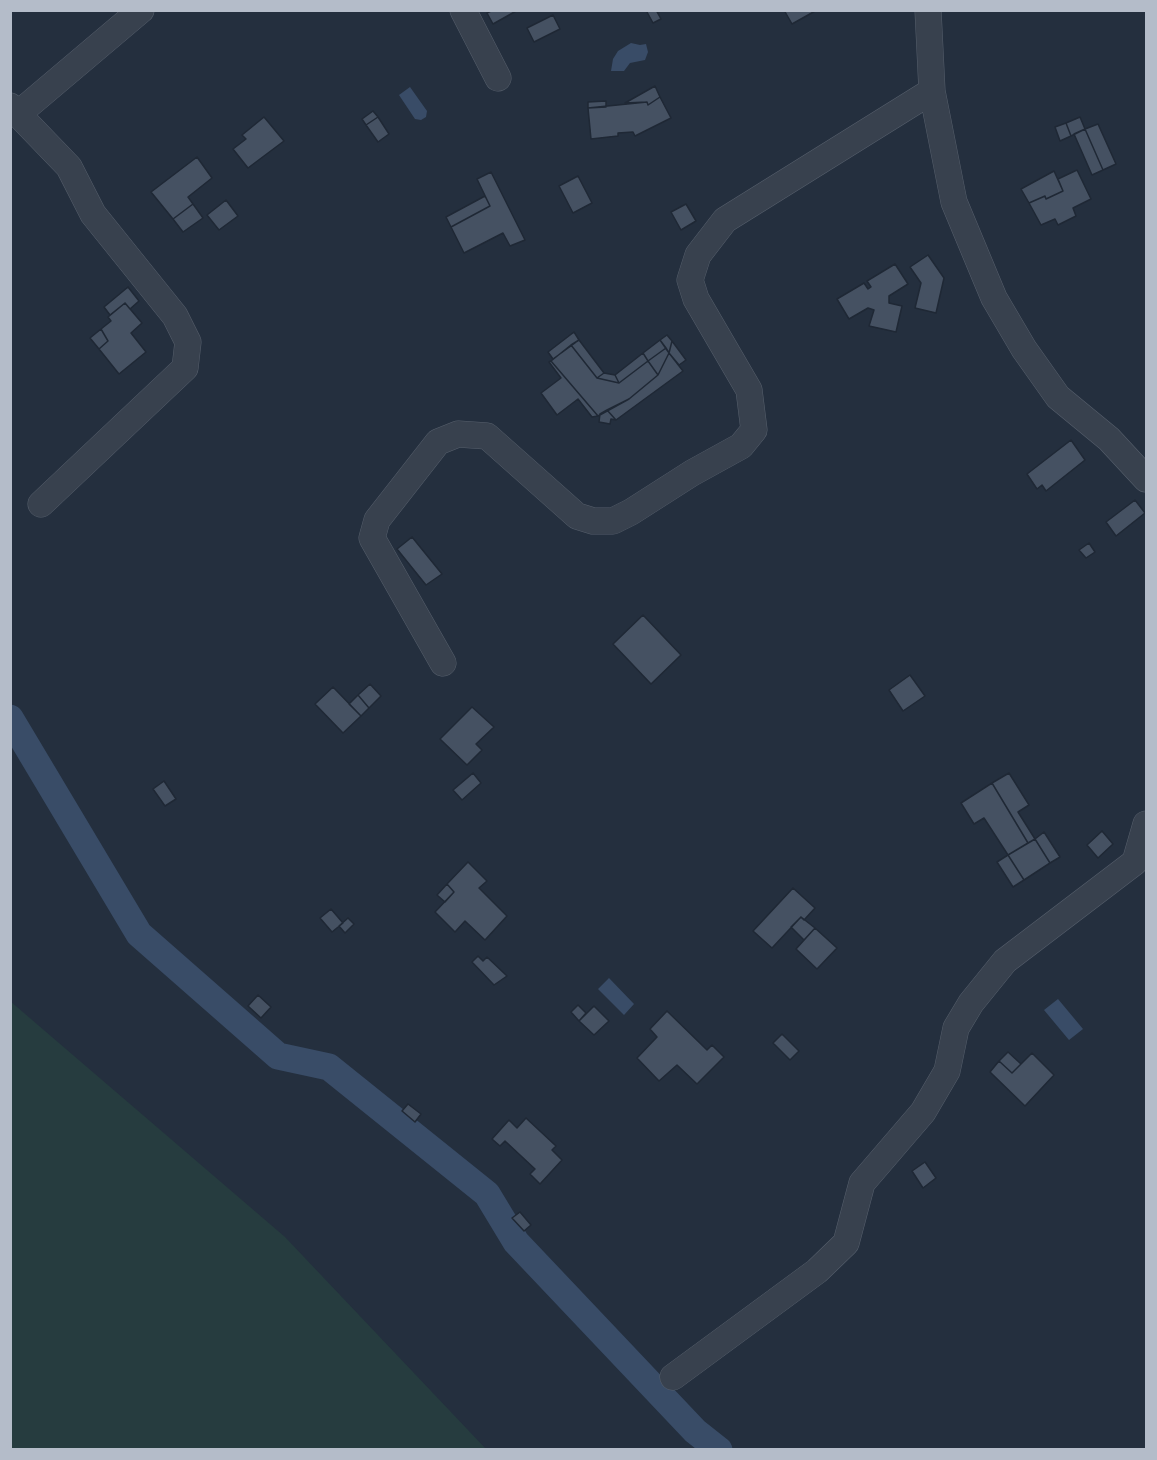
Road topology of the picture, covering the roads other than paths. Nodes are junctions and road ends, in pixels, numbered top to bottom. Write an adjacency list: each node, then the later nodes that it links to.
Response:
1 (141, 10): 6 (street)
2 (463, 10): 4 (street)
3 (928, 10): 5 (street)
4 (498, 78)
5 (932, 91): 7 (street); 9 (street)
6 (14, 110): 8 (street)
7 (1146, 479)
8 (41, 504)
9 (443, 663)
10 (1146, 824): 11 (street)
11 (673, 1377)

